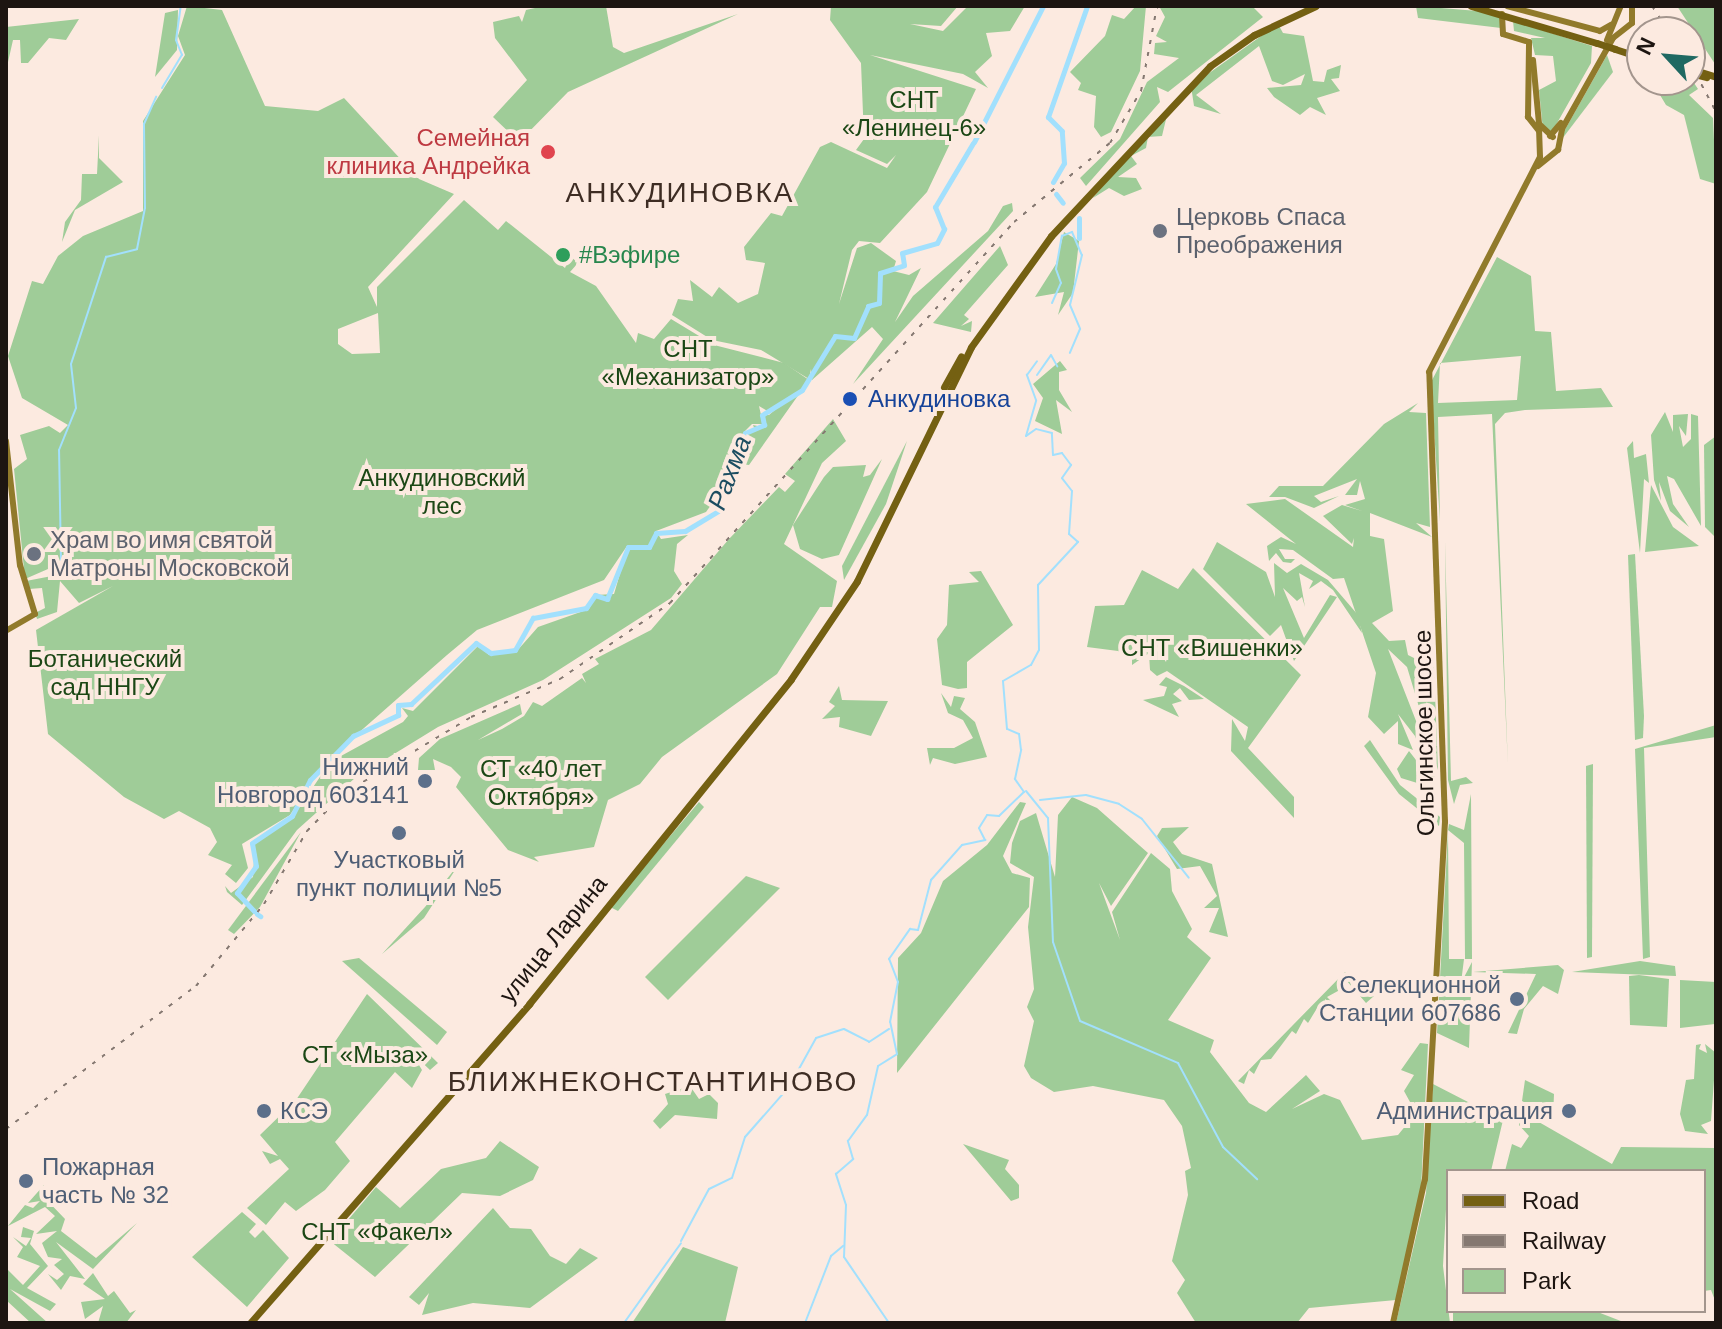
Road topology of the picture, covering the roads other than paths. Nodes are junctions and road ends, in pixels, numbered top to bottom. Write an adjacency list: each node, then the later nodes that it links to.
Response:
1 (1304, 6): 25 (main road, улица Ларина)
2 (1316, 6): 25 (main road)
3 (1471, 6): 8 (main road)
4 (1487, 6): 15 (main road)
5 (1507, 6): 14 (main road)
6 (1632, 6): 9 (main road)
7 (1620, 8): 9 (main road); 11 (main road)
8 (1502, 14): 10 (main road); 13 (main road)
9 (1633, 15)
10 (1516, 18): 13 (main road); 15 (main road)
11 (1614, 20): 12 (main road); 14 (main road); 15 (main road)
12 (1626, 27): 19 (main road)
13 (1508, 29): 17 (main road); 17 (main road)
14 (1600, 31): 15 (main road)
15 (1601, 42): 16 (main road, bridge); 18 (main road)
16 (1626, 51)
17 (1537, 118): 18 (main road); 20 (main road)
18 (1549, 135): 19 (main road); 20 (main road)
19 (1558, 142): 21 (main road)
20 (1539, 146): 21 (main road); 22 (main road)
21 (1551, 156): 22 (main road)
22 (1538, 166): 27 (main road, Ольгинское шоссе)
23 (6, 441): 24 (main road)
24 (6, 631)
25 (778, 695): 26 (main road, улица Ларина)
26 (248, 1323)
27 (1393, 1323)

